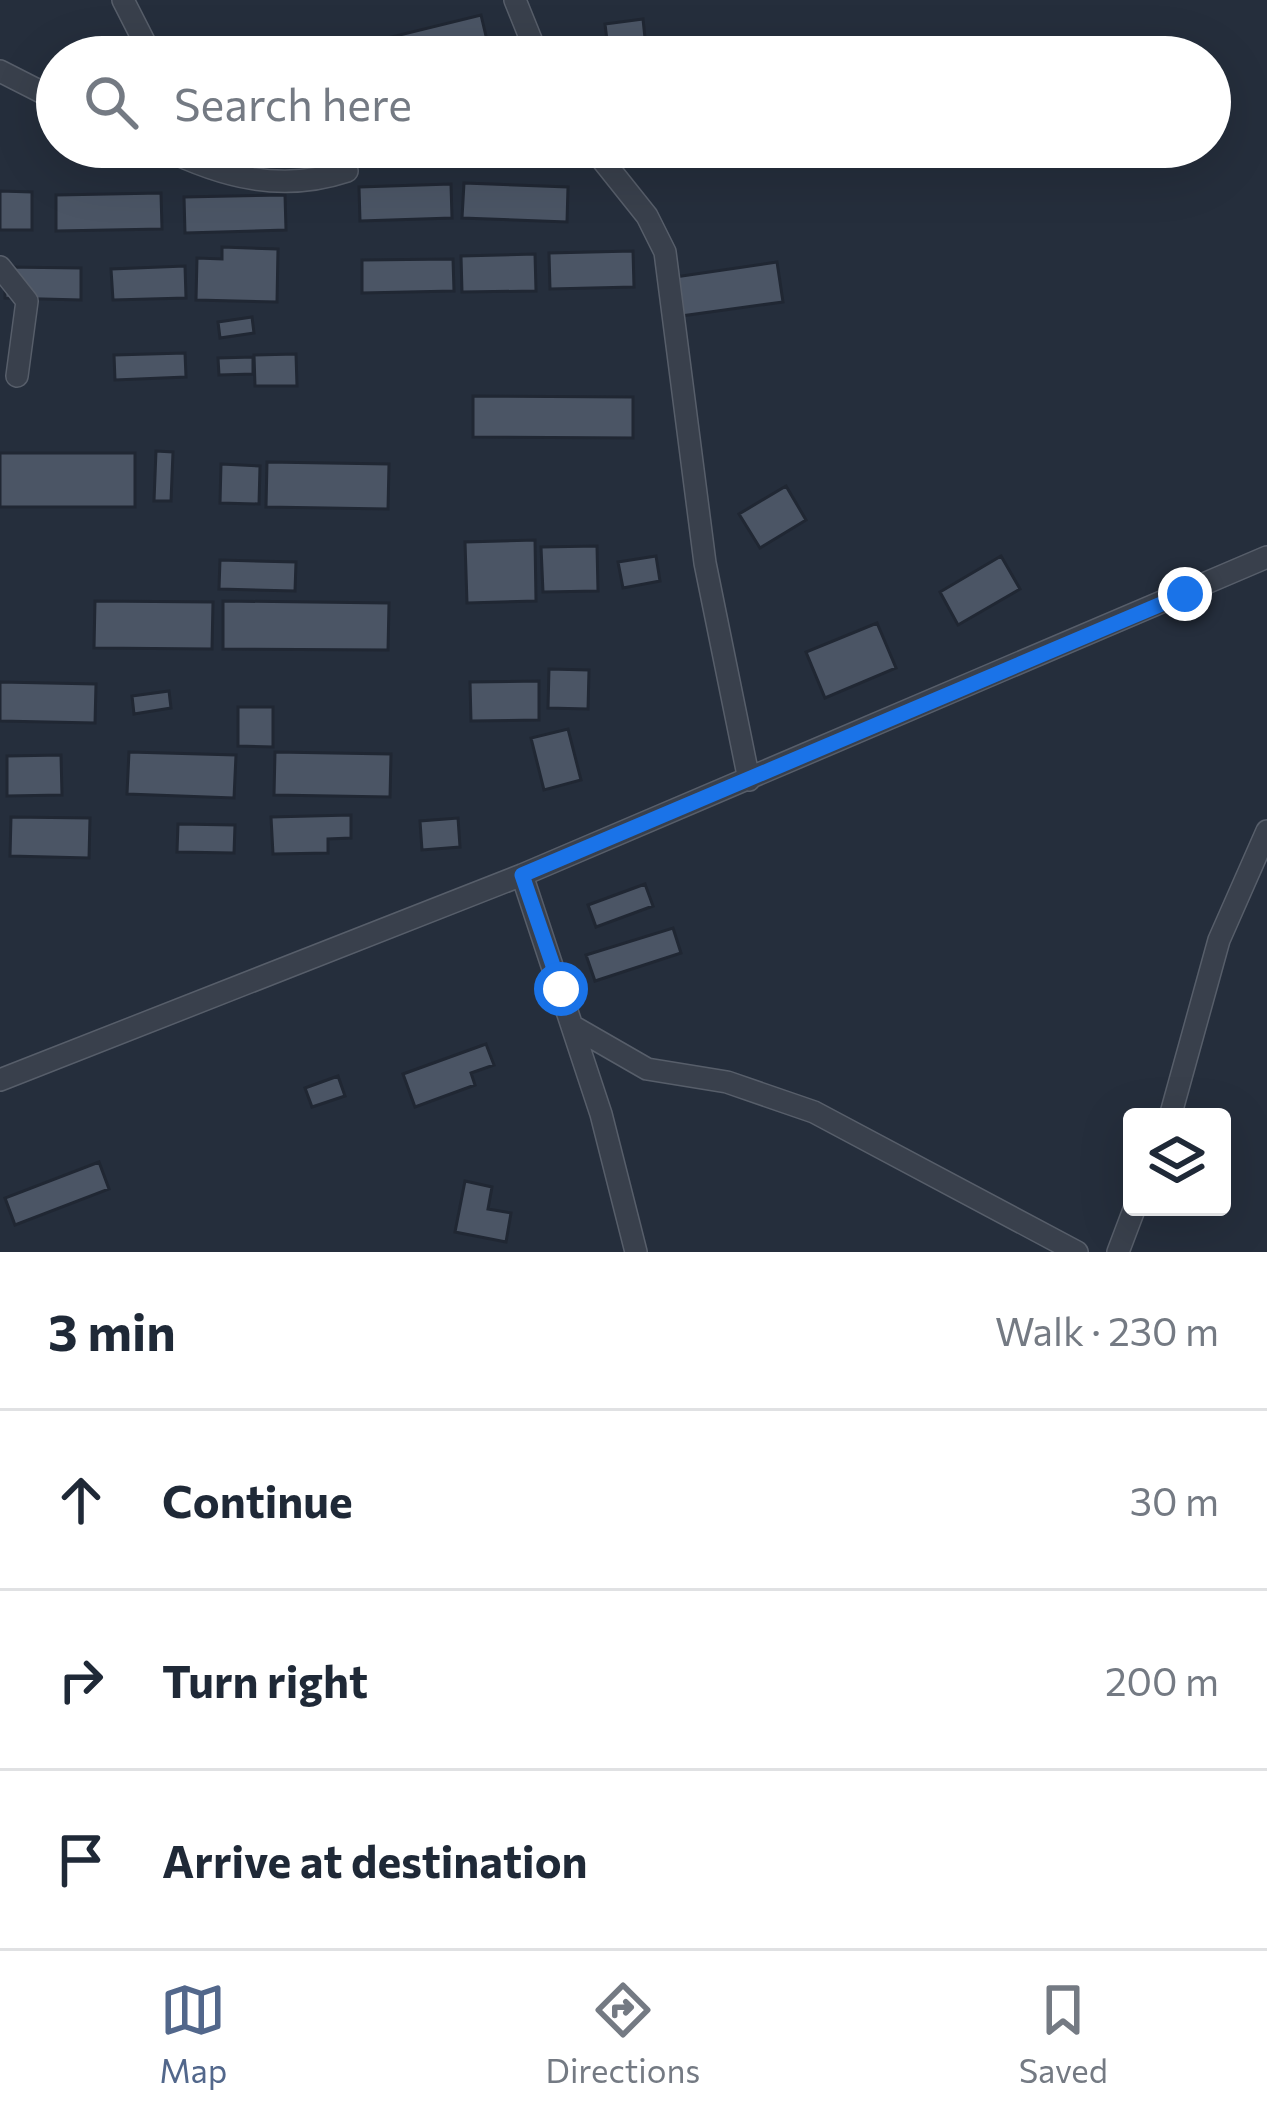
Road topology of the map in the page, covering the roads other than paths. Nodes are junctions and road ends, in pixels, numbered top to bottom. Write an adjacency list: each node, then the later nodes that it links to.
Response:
1 (123, 0): 3 (street)
2 (515, 0): 4 (street)
3 (141, 36)
4 (530, 36)
5 (0, 71): 6 (street)
6 (36, 89)
7 (235, 168): 9 (street)
8 (608, 168): 13 (street)
9 (347, 171)
10 (0, 267): 11 (street)
11 (17, 376)
12 (1267, 557): 13 (street)
13 (749, 780): 15 (street)
14 (1267, 831): 18 (street)
15 (522, 875): 16 (street); 17 (street)
16 (574, 1027): 20 (street); 21 (street)
17 (0, 1080)
18 (1172, 1108)
19 (1132, 1216): 22 (street)
20 (636, 1252)
21 (1077, 1252)
22 (1118, 1252)

